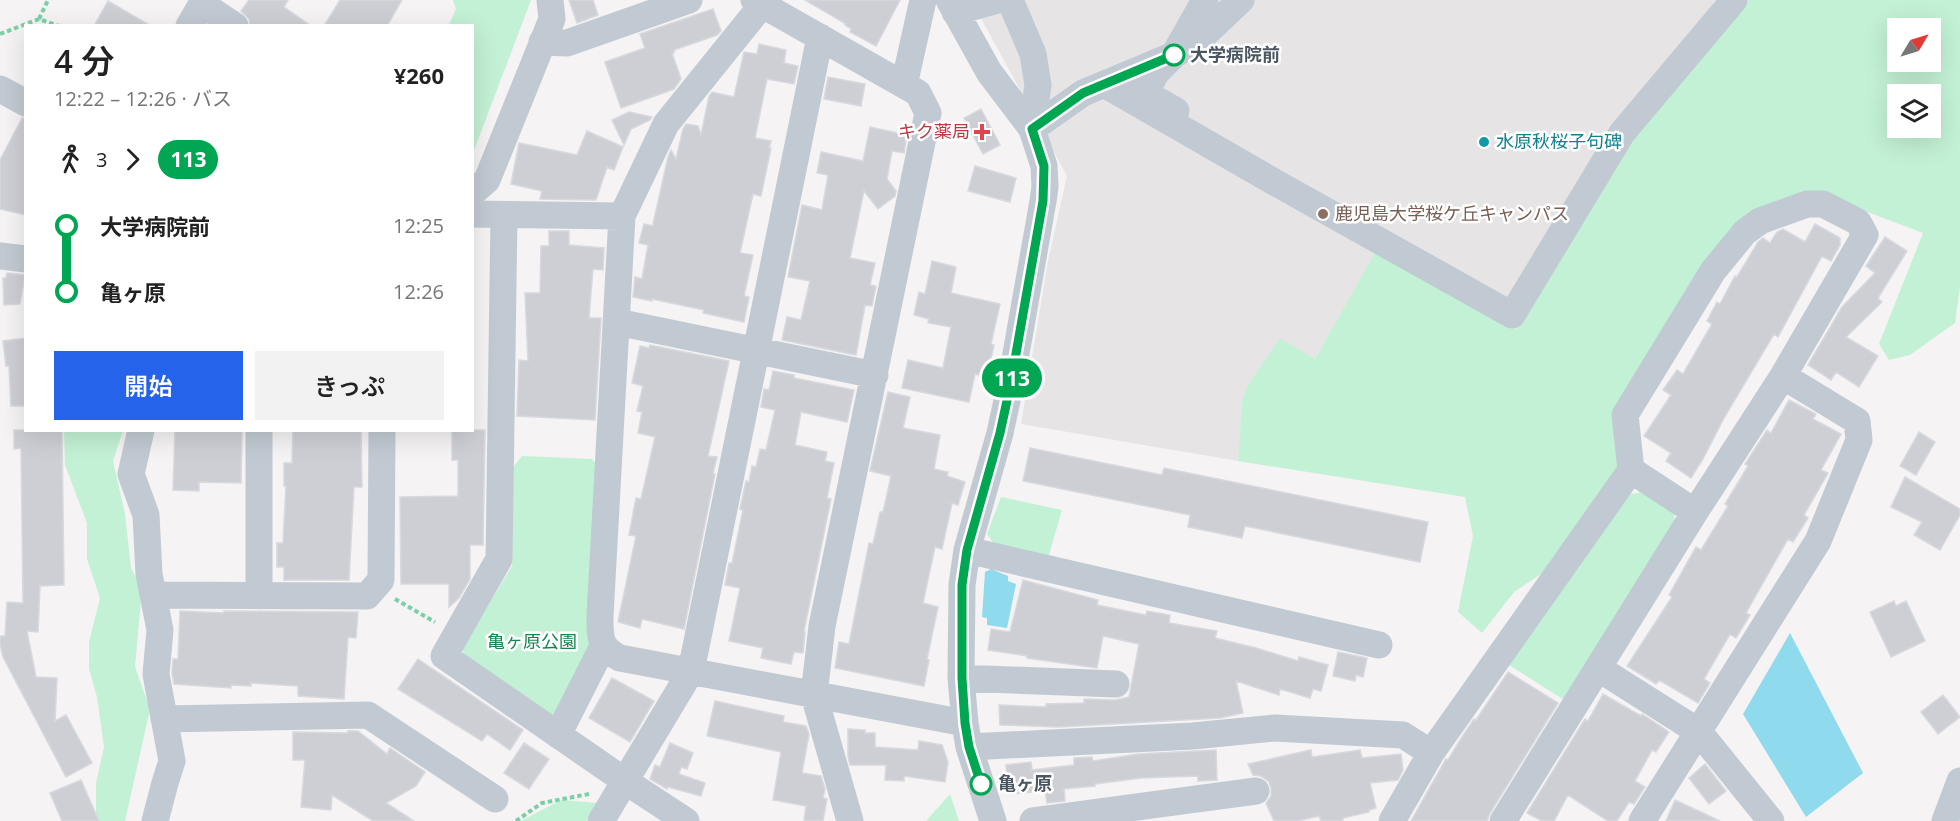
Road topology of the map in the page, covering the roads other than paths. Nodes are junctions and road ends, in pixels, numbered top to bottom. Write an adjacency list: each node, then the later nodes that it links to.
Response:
1 (550, 0): 14 (street)
2 (689, 0): 14 (street)
3 (923, 0): 17 (street)
4 (998, 0): 10 (street)
5 (1010, 0): 20 (street)
6 (1205, 0): 15 (street)
7 (1241, 0): 15 (street)
8 (1734, 0): 21 (street)
9 (758, 2): 13 (street); 25 (street)
10 (952, 6): 20 (street)
11 (198, 10): 12 (street)
12 (230, 24)
13 (820, 38): 17 (street); 29 (street)
14 (542, 42): 22 (street)
15 (1174, 55): 16 (street); 21 (street)
16 (1104, 84): 20 (street); 21 (street)
17 (904, 85): 30 (street)
18 (0, 89): 19 (street)
19 (24, 102)
20 (1032, 129): 37 (street)
21 (1256, 172)
22 (474, 191)
23 (474, 214): 24 (street)
24 (504, 215): 25 (street); 49 (street)
25 (622, 216): 28 (street)
26 (0, 256): 27 (street)
27 (24, 259)
28 (617, 321): 29 (street); 41 (street)
29 (757, 350): 30 (street); 43 (street)
30 (875, 375): 46 (street)
31 (1783, 376): 35 (street); 36 (street); 48 (street)
32 (141, 432): 38 (street)
33 (260, 432): 39 (street)
34 (381, 432): 39 (street)
35 (1631, 470): 36 (street); 51 (street)
36 (1695, 512): 42 (street)
37 (967, 550): 40 (street); 44 (street)
38 (153, 595): 39 (street); 47 (street)
39 (259, 596)
40 (1379, 645)
41 (603, 646): 43 (street); 49 (street)
42 (1598, 668): 48 (street); 63 (street)
43 (691, 671): 46 (street); 53 (street)
44 (962, 678): 45 (street); 50 (street)
45 (1116, 684)
46 (814, 695): 50 (street); 59 (street)
47 (164, 719): 55 (street); 56 (street)
48 (1699, 732): 64 (street); 65 (street)
49 (558, 735): 53 (street)
50 (967, 735): 51 (street); 60 (street)
51 (1431, 753): 62 (street)
52 (1960, 780): 66 (street)
53 (623, 784): 57 (street); 58 (street)
54 (1256, 791): 61 (street)
55 (495, 799)
56 (155, 821)
57 (601, 821)
58 (686, 821)
59 (850, 821)
60 (993, 821)
61 (1033, 821)
62 (1392, 821)
63 (1503, 821)
64 (1642, 821)
65 (1771, 821)
66 (1945, 821)

